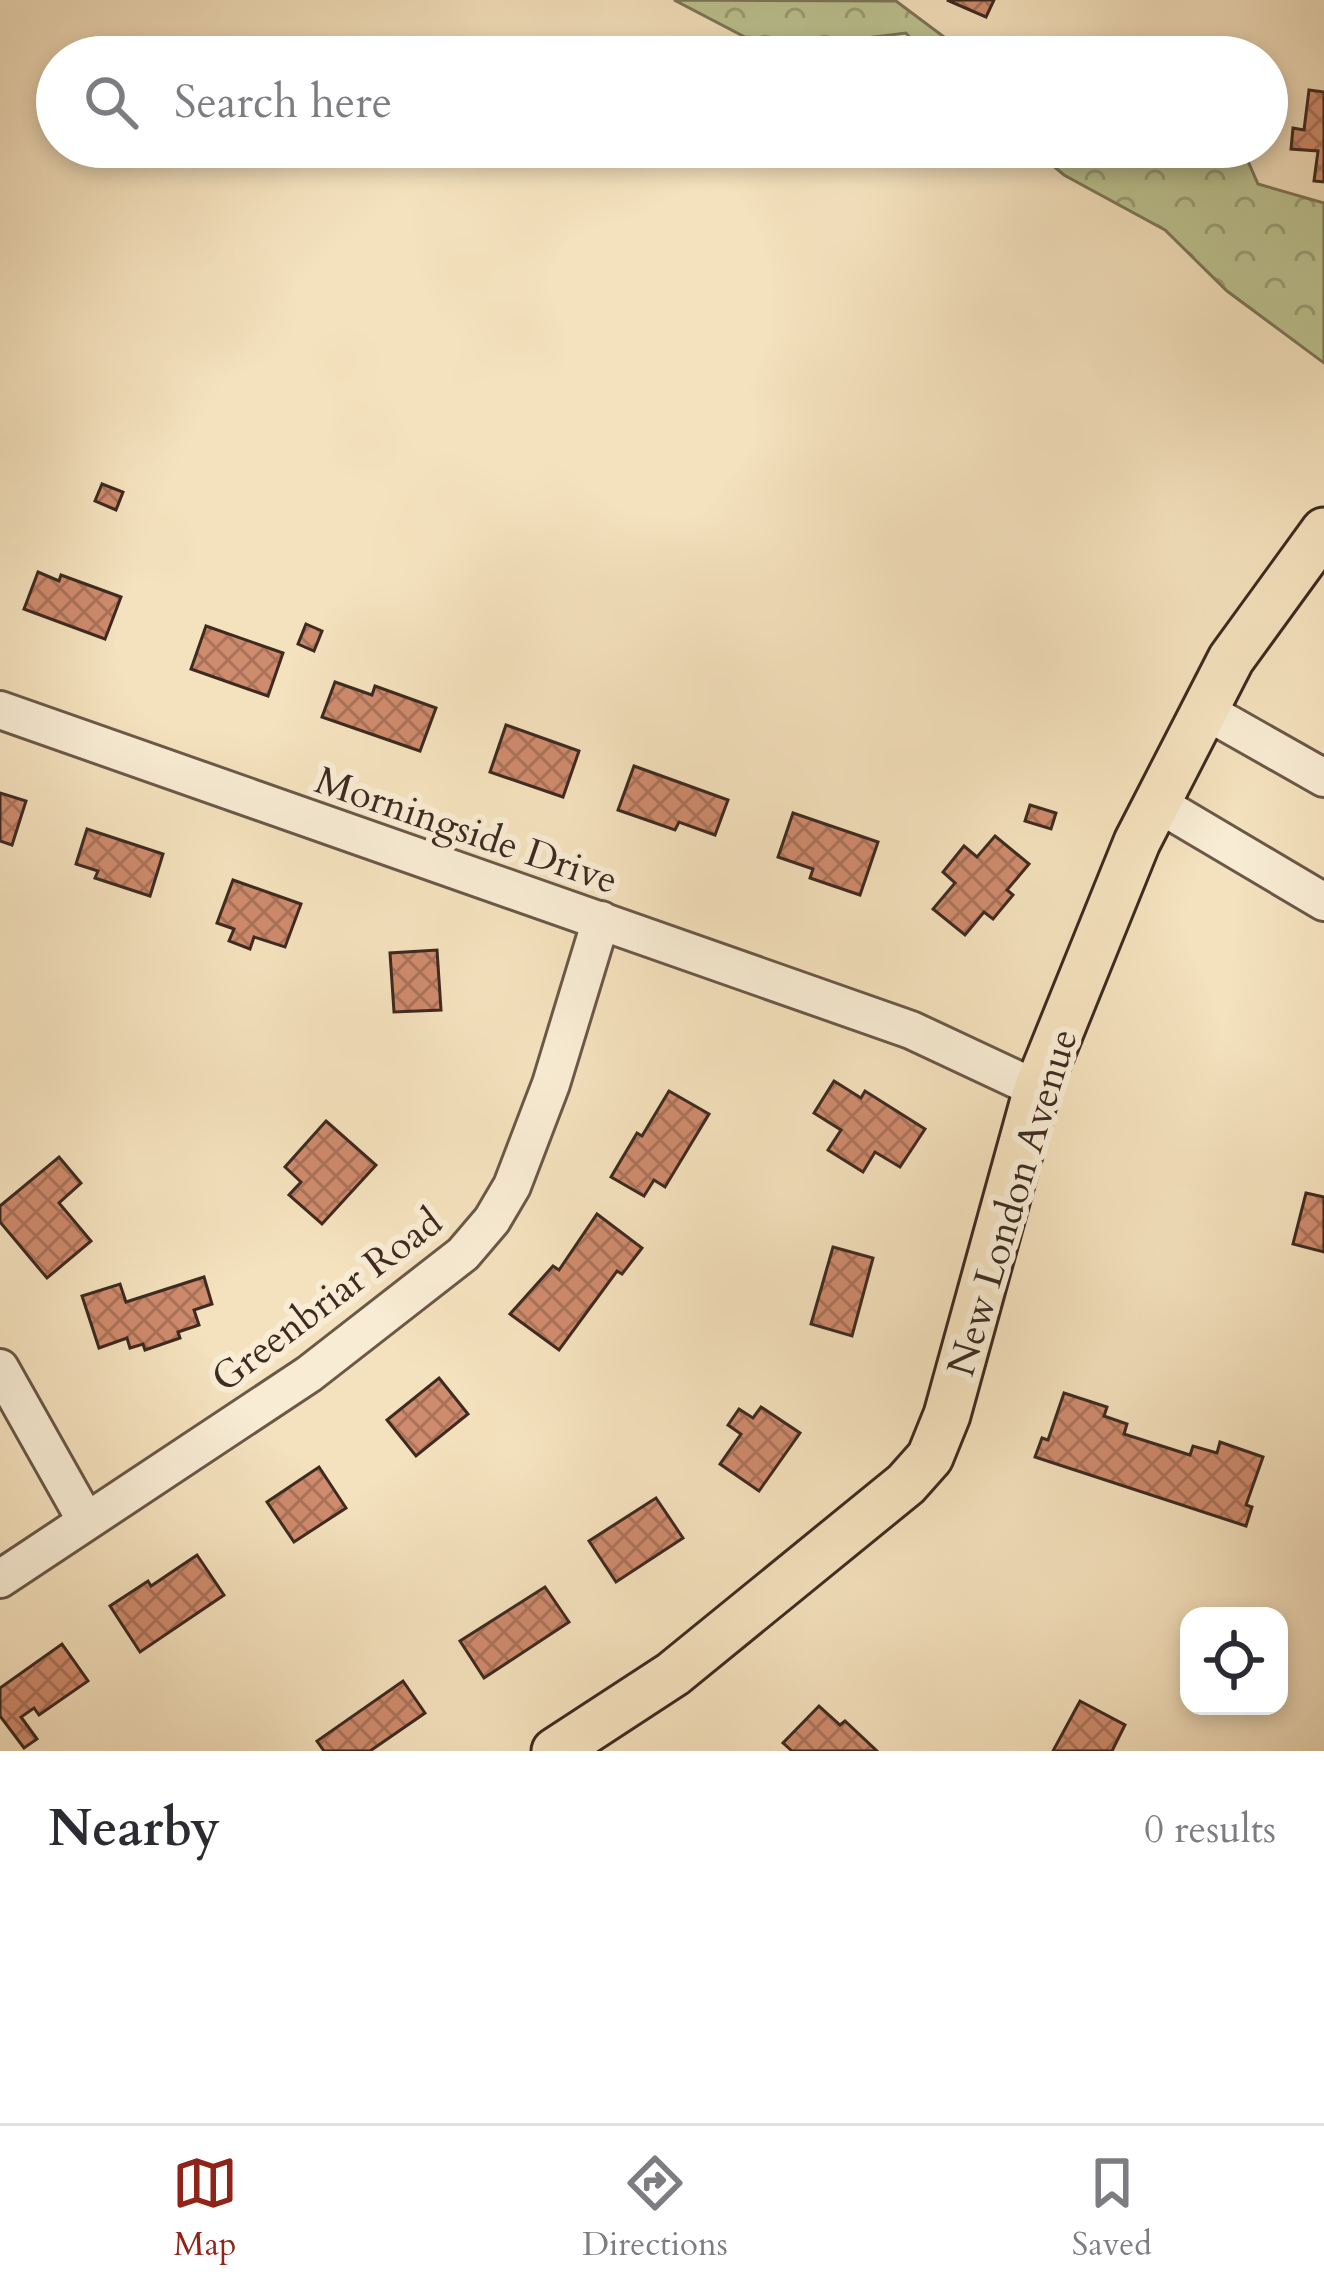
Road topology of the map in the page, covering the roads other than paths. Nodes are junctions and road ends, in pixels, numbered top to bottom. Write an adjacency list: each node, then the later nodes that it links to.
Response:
1 (1324, 531): 3 (main road, New London Avenue)
2 (0, 710): 7 (street, Morningside Drive)
3 (1204, 710): 4 (street); 5 (main road, New London Avenue)
4 (1324, 778)
5 (1156, 803): 6 (street); 8 (main road, New London Avenue)
6 (1324, 902)
7 (601, 920): 8 (street, Morningside Drive); 10 (street, Greenbriar Road)
8 (1037, 1089): 12 (main road, New London Avenue)
9 (0, 1368): 10 (street)
10 (85, 1519): 11 (street, Greenbriar Road)
11 (0, 1579)
12 (555, 1751)

